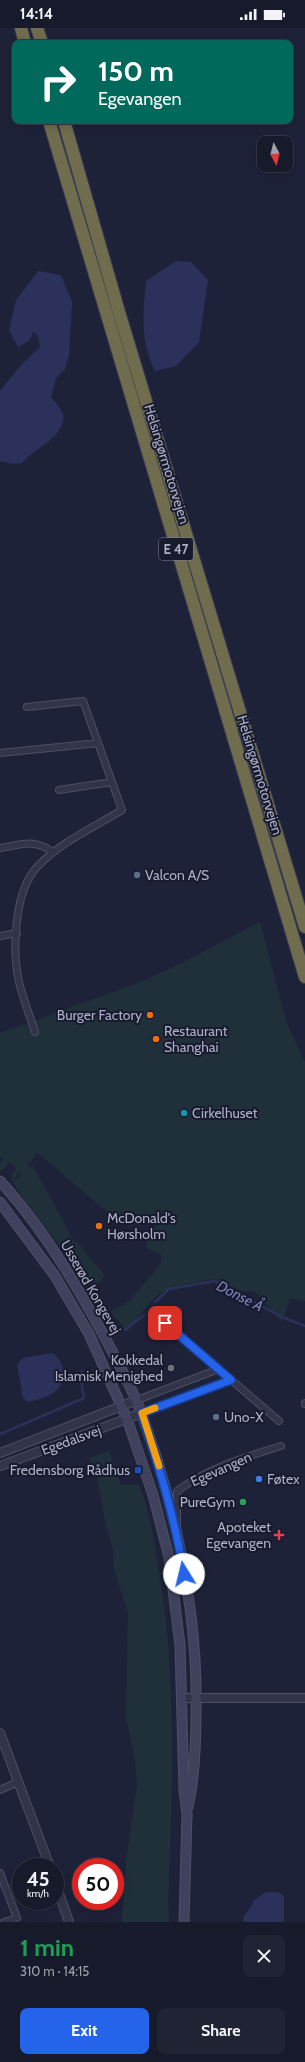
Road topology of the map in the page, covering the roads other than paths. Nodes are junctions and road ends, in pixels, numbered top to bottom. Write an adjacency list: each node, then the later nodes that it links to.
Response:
1 (21, 28): 3 (highway)
2 (37, 28): 4 (highway)
3 (24, 40)
4 (41, 40)
5 (50, 124): 17 (highway, Helsingørmotorvejen / E 47)
6 (65, 124): 14 (highway, Helsingørmotorvejen / E 47)
7 (27, 707): 8 (street)
8 (98, 743): 9 (street); 10 (street)
9 (0, 753)
10 (112, 782): 11 (street); 13 (street)
11 (59, 790)
12 (0, 848): 13 (street)
13 (53, 852): 15 (street)
14 (305, 927)
15 (17, 933): 16 (street); 18 (street)
16 (0, 936)
17 (305, 977)
18 (35, 1032)
19 (0, 1181): 24 (main road, Usserød Kongevej)
20 (0, 1202): 25 (main road, Usserød Kongevej)
21 (157, 1316): 22 (street)
22 (219, 1369): 23 (street); 24 (street)
23 (231, 1380): 26 (street); 28 (street)
24 (136, 1400): 25 (street, Egedalsvej); 26 (main road, Usserød Kongevej)
25 (122, 1406): 27 (main road, Usserød Kongevej); 30 (street, Egedalsvej)
26 (142, 1413): 27 (street, Egedalsvej); 32 (main road, Usserød Kongevej)
27 (128, 1419): 31 (street, Egedalsvej); 33 (main road, Usserød Kongevej)
28 (279, 1421)
29 (280, 1446): 32 (street, Egevangen)
30 (0, 1453)
31 (0, 1466)
32 (177, 1530): 34 (main road, Usserød Kongevej)
33 (182, 1698): 34 (street); 39 (main road, Usserød Kongevej)
34 (196, 1698): 35 (street); 39 (main road, Usserød Kongevej)
35 (305, 1698)
36 (0, 1733): 37 (street)
37 (18, 1782): 38 (street); 40 (street)
38 (0, 1790)
39 (187, 1814): 45 (main road)
40 (47, 1858)
41 (0, 1873): 43 (street)
42 (64, 1908): 44 (street)
43 (4, 1922)
44 (69, 1922)
45 (184, 1922)

